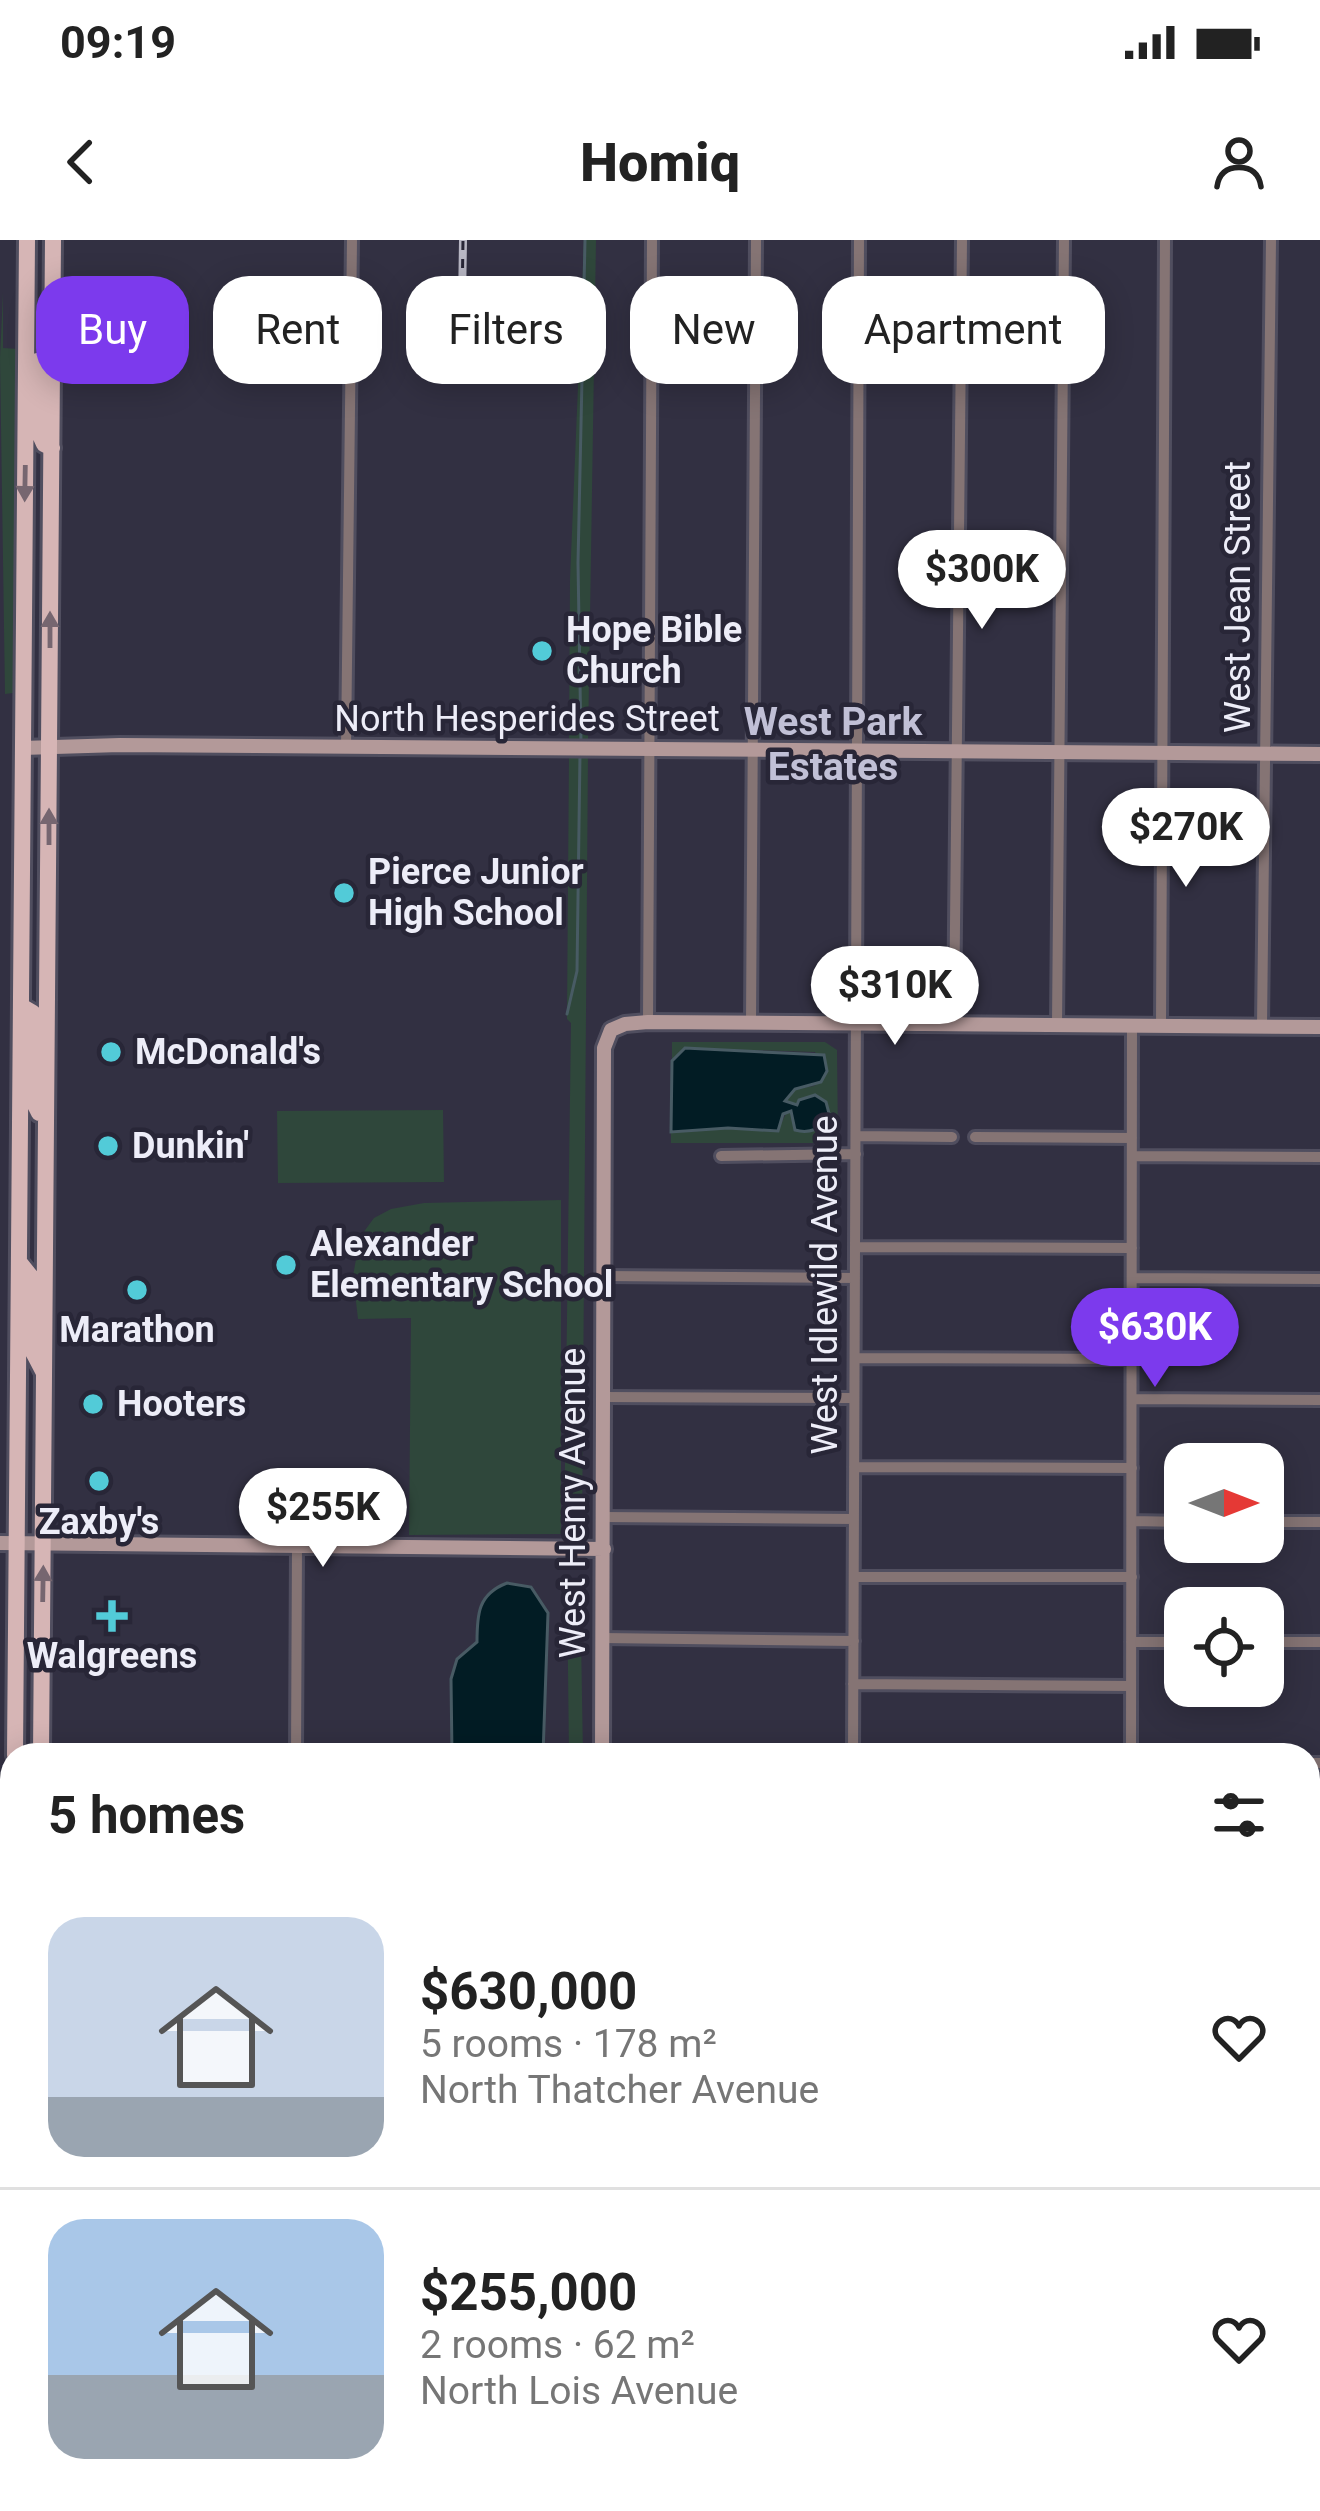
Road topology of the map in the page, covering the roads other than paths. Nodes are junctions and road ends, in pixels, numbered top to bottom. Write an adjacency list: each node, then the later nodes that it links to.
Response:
1 (27, 240): 11 (main road)
2 (53, 240): 12 (main road)
3 (352, 240): 15 (street)
4 (652, 240): 16 (street)
5 (756, 240): 17 (street)
6 (859, 240): 18 (street, West Idlewild Avenue)
7 (962, 240): 19 (street)
8 (1064, 240): 20 (street)
9 (1165, 240): 21 (street)
10 (1271, 240): 22 (street, West Jean Street)
11 (26, 340): 12 (main road); 14 (main road, one-way to 14)
12 (52, 448): 13 (main road, one-way to 12)
13 (50, 747): 14 (street, North Hesperides Street); 15 (street, North Hesperides Street); 25 (main road, one-way to 13)
14 (22, 748): 24 (main road)
15 (346, 748): 16 (street, North Hesperides Street)
16 (651, 749): 17 (street, North Hesperides Street); 27 (street)
17 (754, 749): 18 (street, North Hesperides Street); 28 (street)
18 (856, 751): 19 (street, North Hesperides Street); 29 (street, West Idlewild Avenue)
19 (958, 752): 20 (street, North Hesperides Street); 30 (street)
20 (1060, 753): 21 (street, North Hesperides Street); 31 (street)
21 (1164, 753): 22 (street, North Hesperides Street); 33 (street)
22 (1267, 754): 23 (street, North Hesperides Street); 34 (street, West Jean Street)
23 (1320, 754)
24 (21, 875): 25 (main road); 26 (main road)
25 (47, 985): 36 (main road)
26 (21, 1006): 36 (main road); 41 (main road)
27 (648, 1022): 28 (street); 50 (street, West Henry Avenue)
28 (751, 1023): 29 (street)
29 (856, 1024): 30 (street); 37 (street, West Idlewild Avenue)
30 (954, 1024): 31 (street)
31 (1057, 1025): 32 (street)
32 (1132, 1025): 33 (street); 40 (street)
33 (1161, 1026): 34 (street)
34 (1262, 1026): 35 (street)
35 (1320, 1027)
36 (46, 1130): 49 (main road)
37 (856, 1136): 39 (street); 42 (street, West Idlewild Avenue)
38 (975, 1136): 40 (street)
39 (952, 1137)
40 (1132, 1138): 44 (street)
41 (20, 1140): 48 (main road); 49 (main road)
42 (856, 1154): 43 (street); 46 (street, West Idlewild Avenue)
43 (721, 1156)
44 (1132, 1156): 45 (street); 47 (street)
45 (1320, 1157)
46 (855, 1247): 47 (street); 51 (street, West Idlewild Avenue)
47 (1132, 1248): 52 (street)
48 (20, 1263): 56 (main road); 69 (main road)
49 (45, 1265): 56 (main road)
50 (604, 1276): 51 (street); 57 (street, West Henry Avenue)
51 (855, 1278): 54 (street, West Idlewild Avenue)
52 (1132, 1278): 53 (street); 55 (street)
53 (1320, 1279)
54 (855, 1358): 55 (street); 58 (street, West Idlewild Avenue)
55 (1132, 1359): 59 (street)
56 (45, 1373): 70 (main road)
57 (603, 1397): 58 (street); 63 (street, West Henry Avenue)
58 (854, 1398): 61 (street, West Idlewild Avenue)
59 (1132, 1399): 60 (street); 62 (street)
60 (1320, 1400)
61 (854, 1467): 62 (street); 64 (street, West Idlewild Avenue)
62 (1132, 1468): 65 (street)
63 (604, 1517): 64 (street); 72 (street, West Henry Avenue)
64 (854, 1519): 73 (street, West Idlewild Avenue)
65 (1132, 1521): 66 (street); 74 (street)
66 (1164, 1522)
67 (1284, 1522): 68 (street)
68 (1320, 1522)
69 (9, 1543): 70 (street); 83 (main road)
70 (44, 1543): 71 (street); 84 (main road, one-way to 70)
71 (297, 1545): 72 (street); 85 (street)
72 (604, 1549): 75 (street, West Henry Avenue)
73 (854, 1576): 74 (street); 76 (street, West Idlewild Avenue)
74 (1132, 1576): 77 (street)
75 (602, 1638): 76 (street); 86 (street, West Henry Avenue)
76 (854, 1641): 81 (street, West Idlewild Avenue)
77 (1131, 1642): 78 (street); 82 (street)
78 (1164, 1642)
79 (1284, 1642): 80 (street)
80 (1320, 1642)
81 (853, 1684): 82 (street); 87 (street, West Idlewild Avenue)
82 (1131, 1686): 88 (street)
83 (15, 1743)
84 (41, 1743)
85 (296, 1743)
86 (602, 1743)
87 (853, 1743)
88 (1131, 1743)

